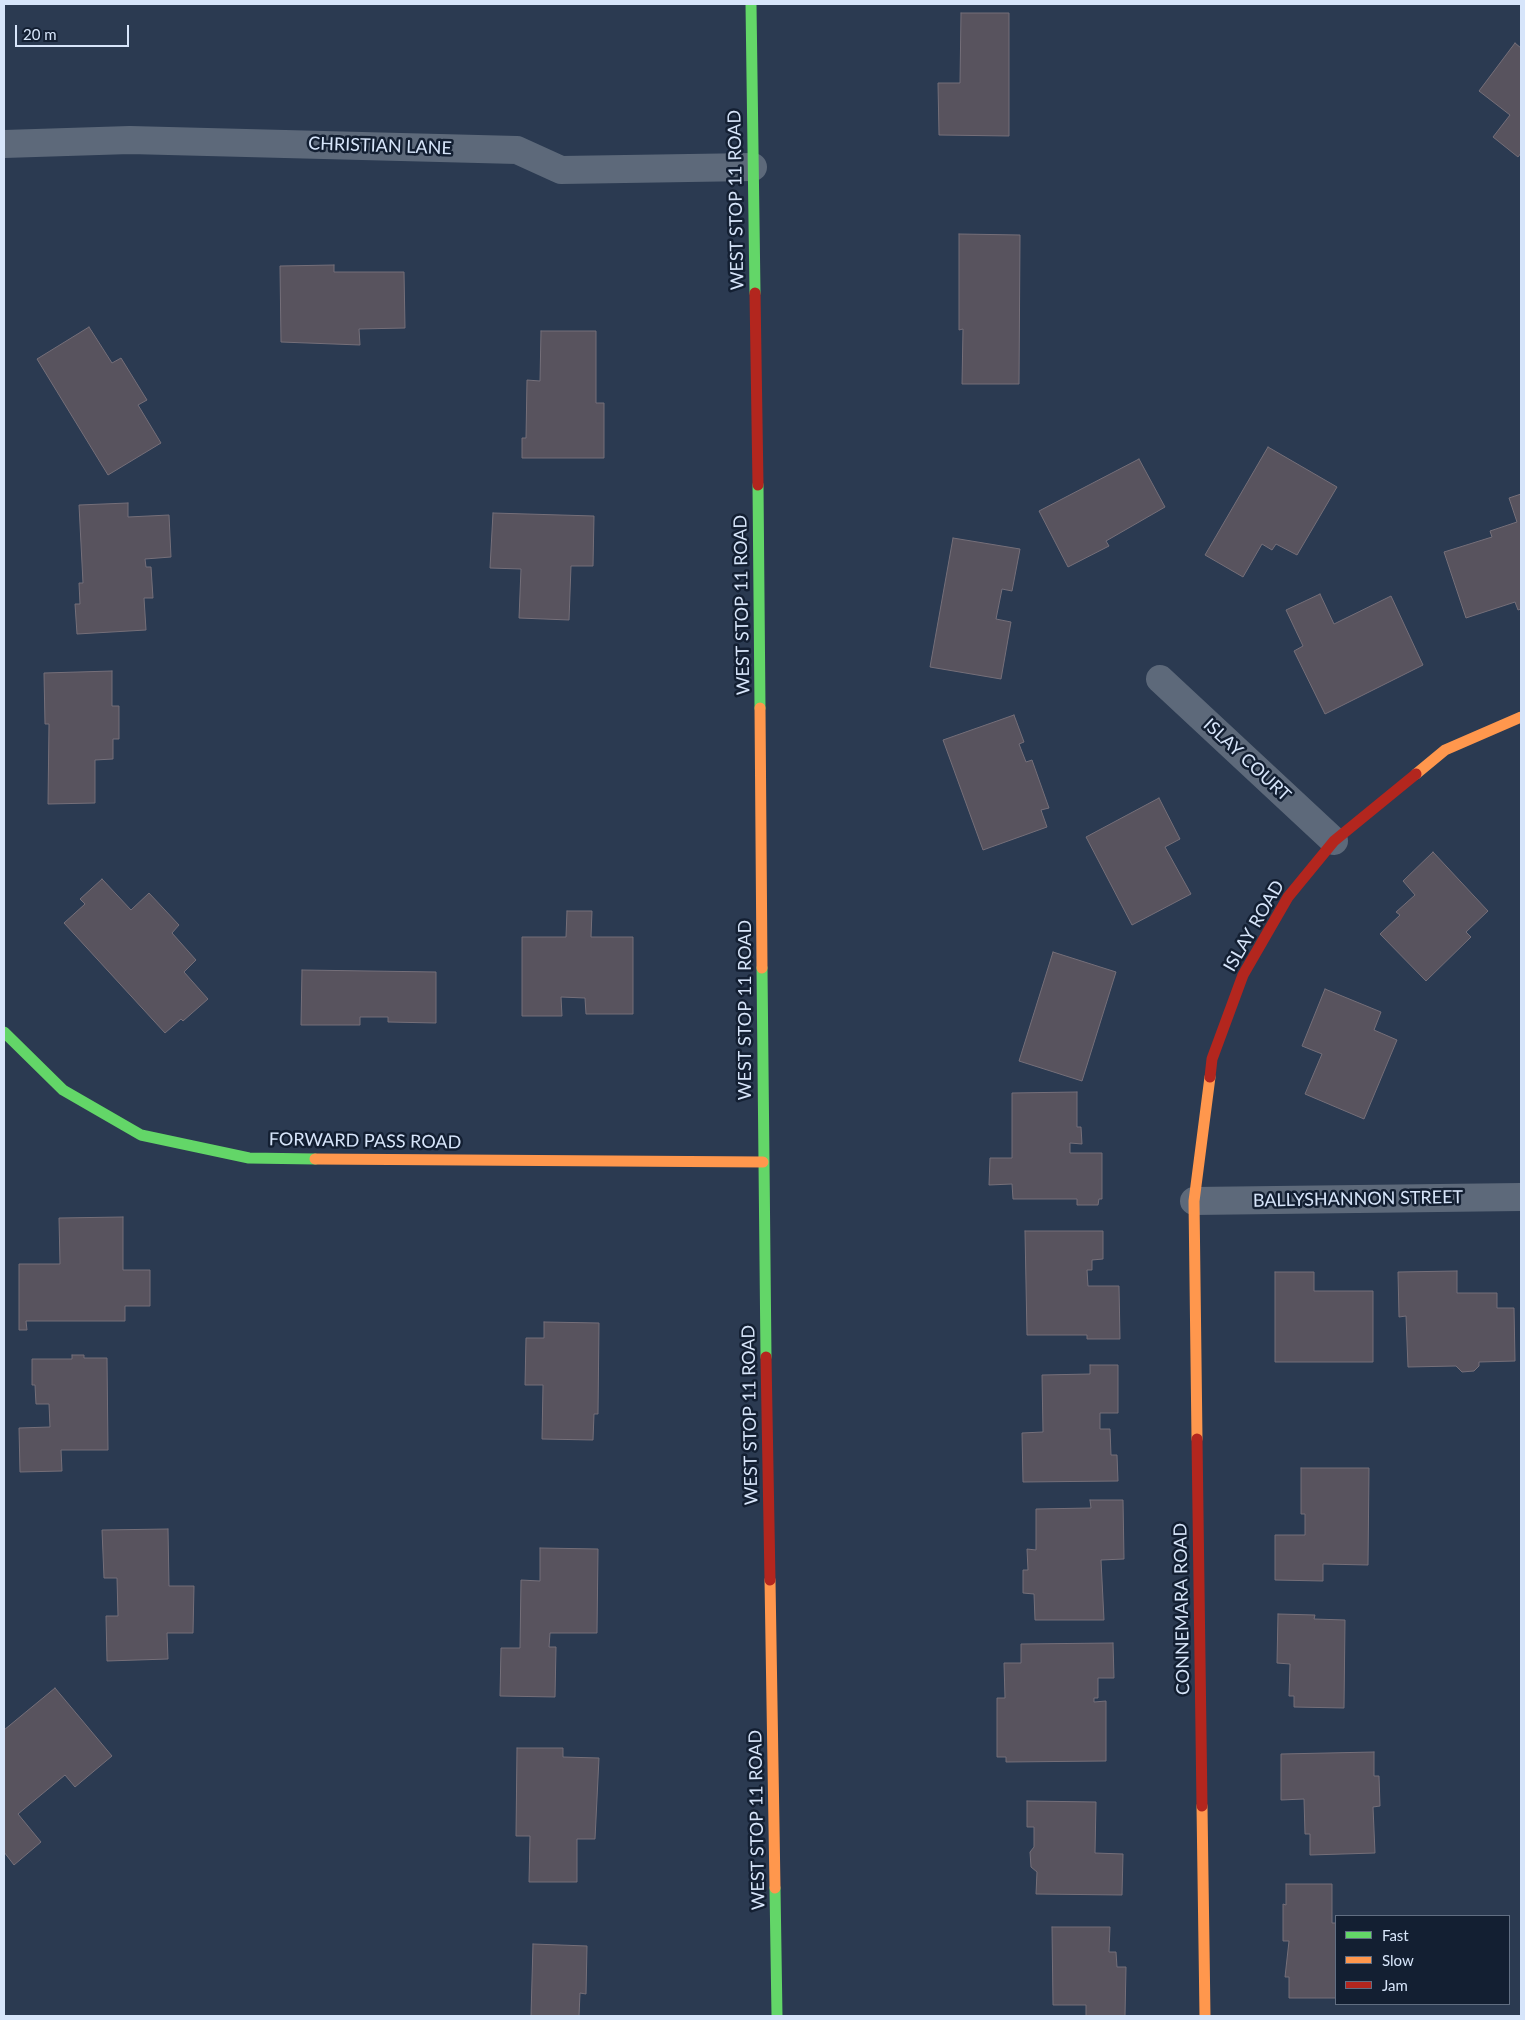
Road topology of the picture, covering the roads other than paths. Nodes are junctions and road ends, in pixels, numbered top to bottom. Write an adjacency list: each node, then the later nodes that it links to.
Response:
1 (751, 4): 3 (street, WEST STOP 11 ROAD)
2 (4, 144): 3 (street, CHRISTIAN LANE)
3 (753, 167): 8 (street, WEST STOP 11 ROAD)
4 (1160, 678): 6 (street, ISLAY COURT)
5 (1521, 718): 6 (street, ISLAY ROAD)
6 (1334, 841): 10 (street, ISLAY ROAD)
7 (6, 1040): 8 (street, FORWARD PASS ROAD)
8 (763, 1162): 11 (street, WEST STOP 11 ROAD)
9 (1521, 1197): 10 (street, BALLYSHANNON STREET)
10 (1194, 1201): 12 (street, CONNEMARA ROAD)
11 (777, 2016)
12 (1205, 2016)

